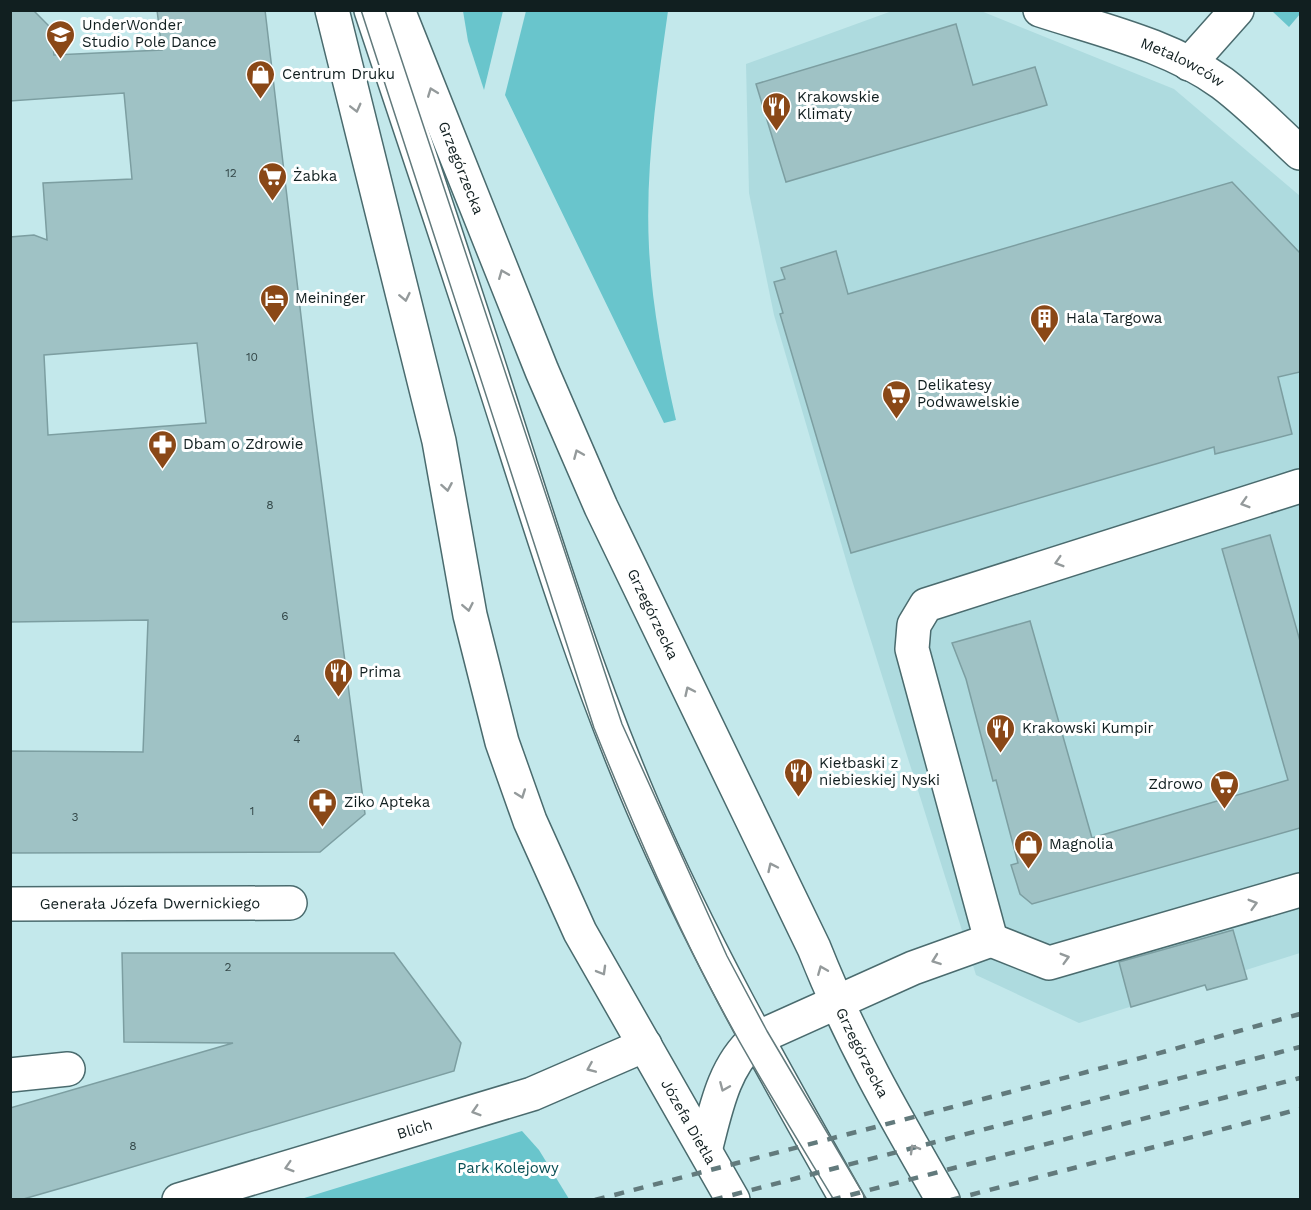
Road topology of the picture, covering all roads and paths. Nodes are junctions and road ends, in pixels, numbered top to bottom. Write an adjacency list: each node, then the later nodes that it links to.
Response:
1 (332, 10): 17 (street, one-way to 17)
2 (371, 10): 16 (street)
3 (398, 10): 7 (street, Grzegórzecka)
4 (423, 10): 7 (street)
5 (1040, 10): 8 (street, Metalowców)
6 (1237, 10): 8 (street)
7 (414, 47): 15 (street, Grzegórzecka, one-way to 7)
8 (1189, 64): 9 (street, Metalowców)
9 (1300, 153)
10 (1300, 486): 14 (street, one-way to 14)
11 (1300, 890): 14 (street, one-way to 11)
12 (290, 903): 13 (street, Generała Józefa Dwernickiego)
13 (10, 904)
14 (991, 940): 15 (street, one-way to 15)
15 (836, 1005): 16 (street); 24 (street, Grzegórzecka, one-way to 15)
16 (755, 1039): 20 (street, one-way to 20); 23 (street)
17 (645, 1045): 20 (street, Józefa Dietla); 21 (street, Blich, one-way to 21)
18 (68, 1069): 19 (street)
19 (10, 1075)
20 (706, 1147): 22 (street, Józefa Dietla)
21 (179, 1200)
22 (734, 1200)
23 (847, 1200)
24 (943, 1200)

